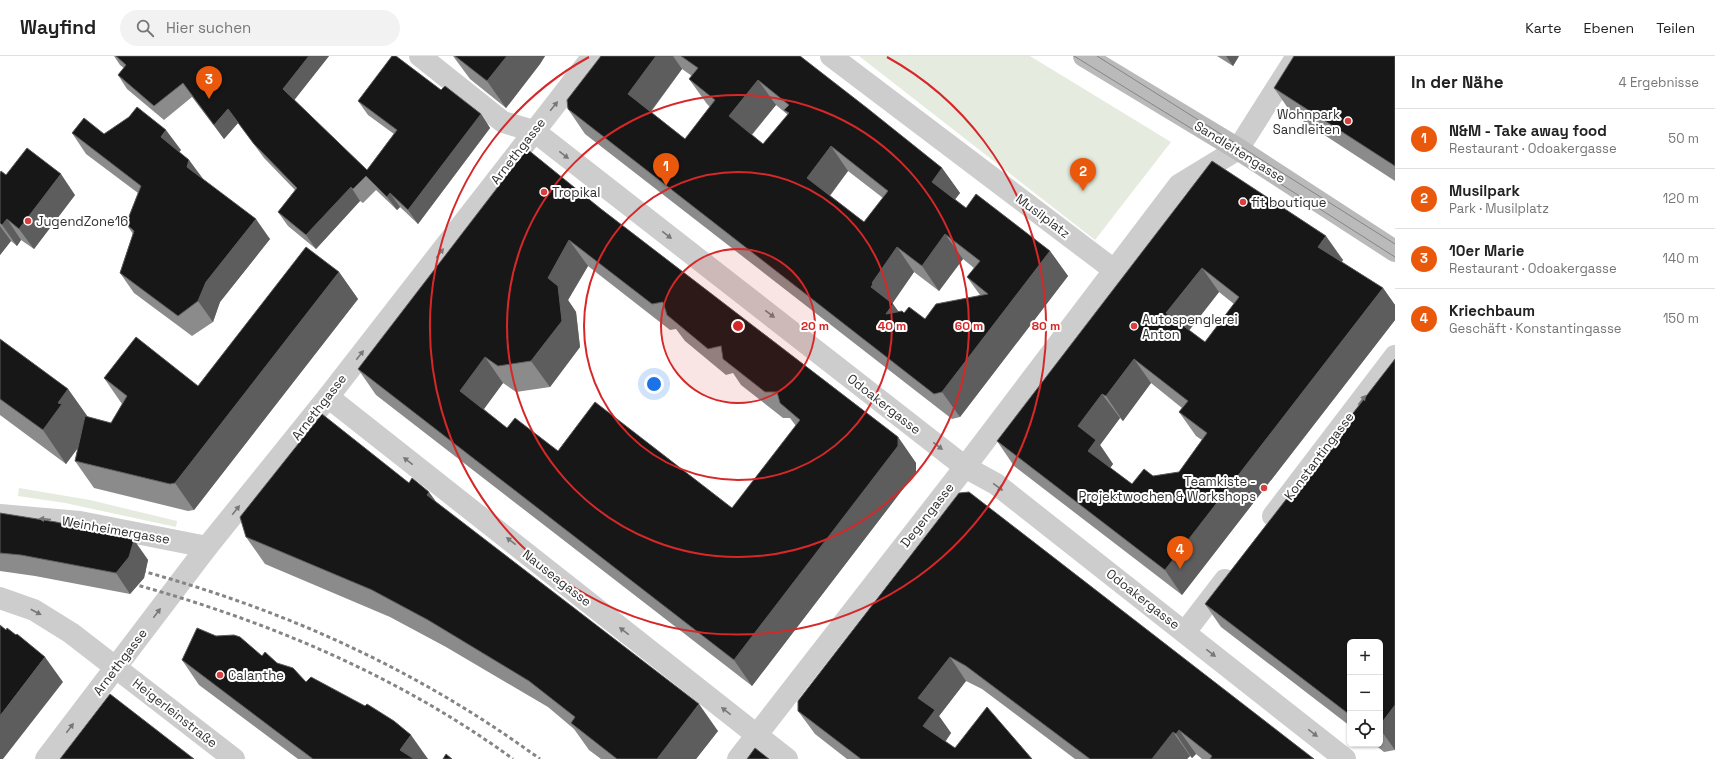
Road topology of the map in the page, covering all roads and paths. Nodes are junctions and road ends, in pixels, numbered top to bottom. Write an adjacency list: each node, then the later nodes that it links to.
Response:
1 (420, 56): 6 (street, Odoakergasse)
2 (593, 56): 6 (street, Arnethgasse, one-way to 2)
3 (831, 56): 9 (street, Musilplatz)
4 (1084, 56): 7 (main road, Sandleitengasse)
5 (1297, 56): 7 (street)
6 (534, 131): 11 (street, Arnethgasse, one-way to 6); 12 (street, Odoakergasse, one-way to 12)
7 (1238, 149): 8 (main road, Sandleitengasse); 9 (street)
8 (1395, 251)
9 (1114, 270): 12 (street, Degengasse)
10 (1395, 356): 14 (street, Konstantingasse, one-way to 10)
11 (328, 397): 15 (street, Arnethgasse, one-way to 11); 20 (street, Nauseagasse, one-way to 11)
12 (965, 467): 18 (street, Odoakergasse, one-way to 18); 20 (street, Degengasse)
13 (0, 515): 15 (street, Weinheimergasse, one-way to 13)
14 (1261, 533)
15 (207, 547): 19 (street, Arnethgasse, one-way to 15)
16 (1237, 565): 18 (street)
17 (0, 598): 19 (street, one-way to 19)
18 (1185, 632): 25 (street, Odoakergasse, one-way to 25)
19 (116, 667): 21 (street, Arnethgasse, one-way to 19); 22 (street, Heigerleinstraße)
20 (756, 735): 23 (street, Degengasse); 24 (street, Nauseagasse)
21 (46, 759)
22 (234, 759)
23 (738, 759)
24 (787, 759)
25 (1346, 759)

